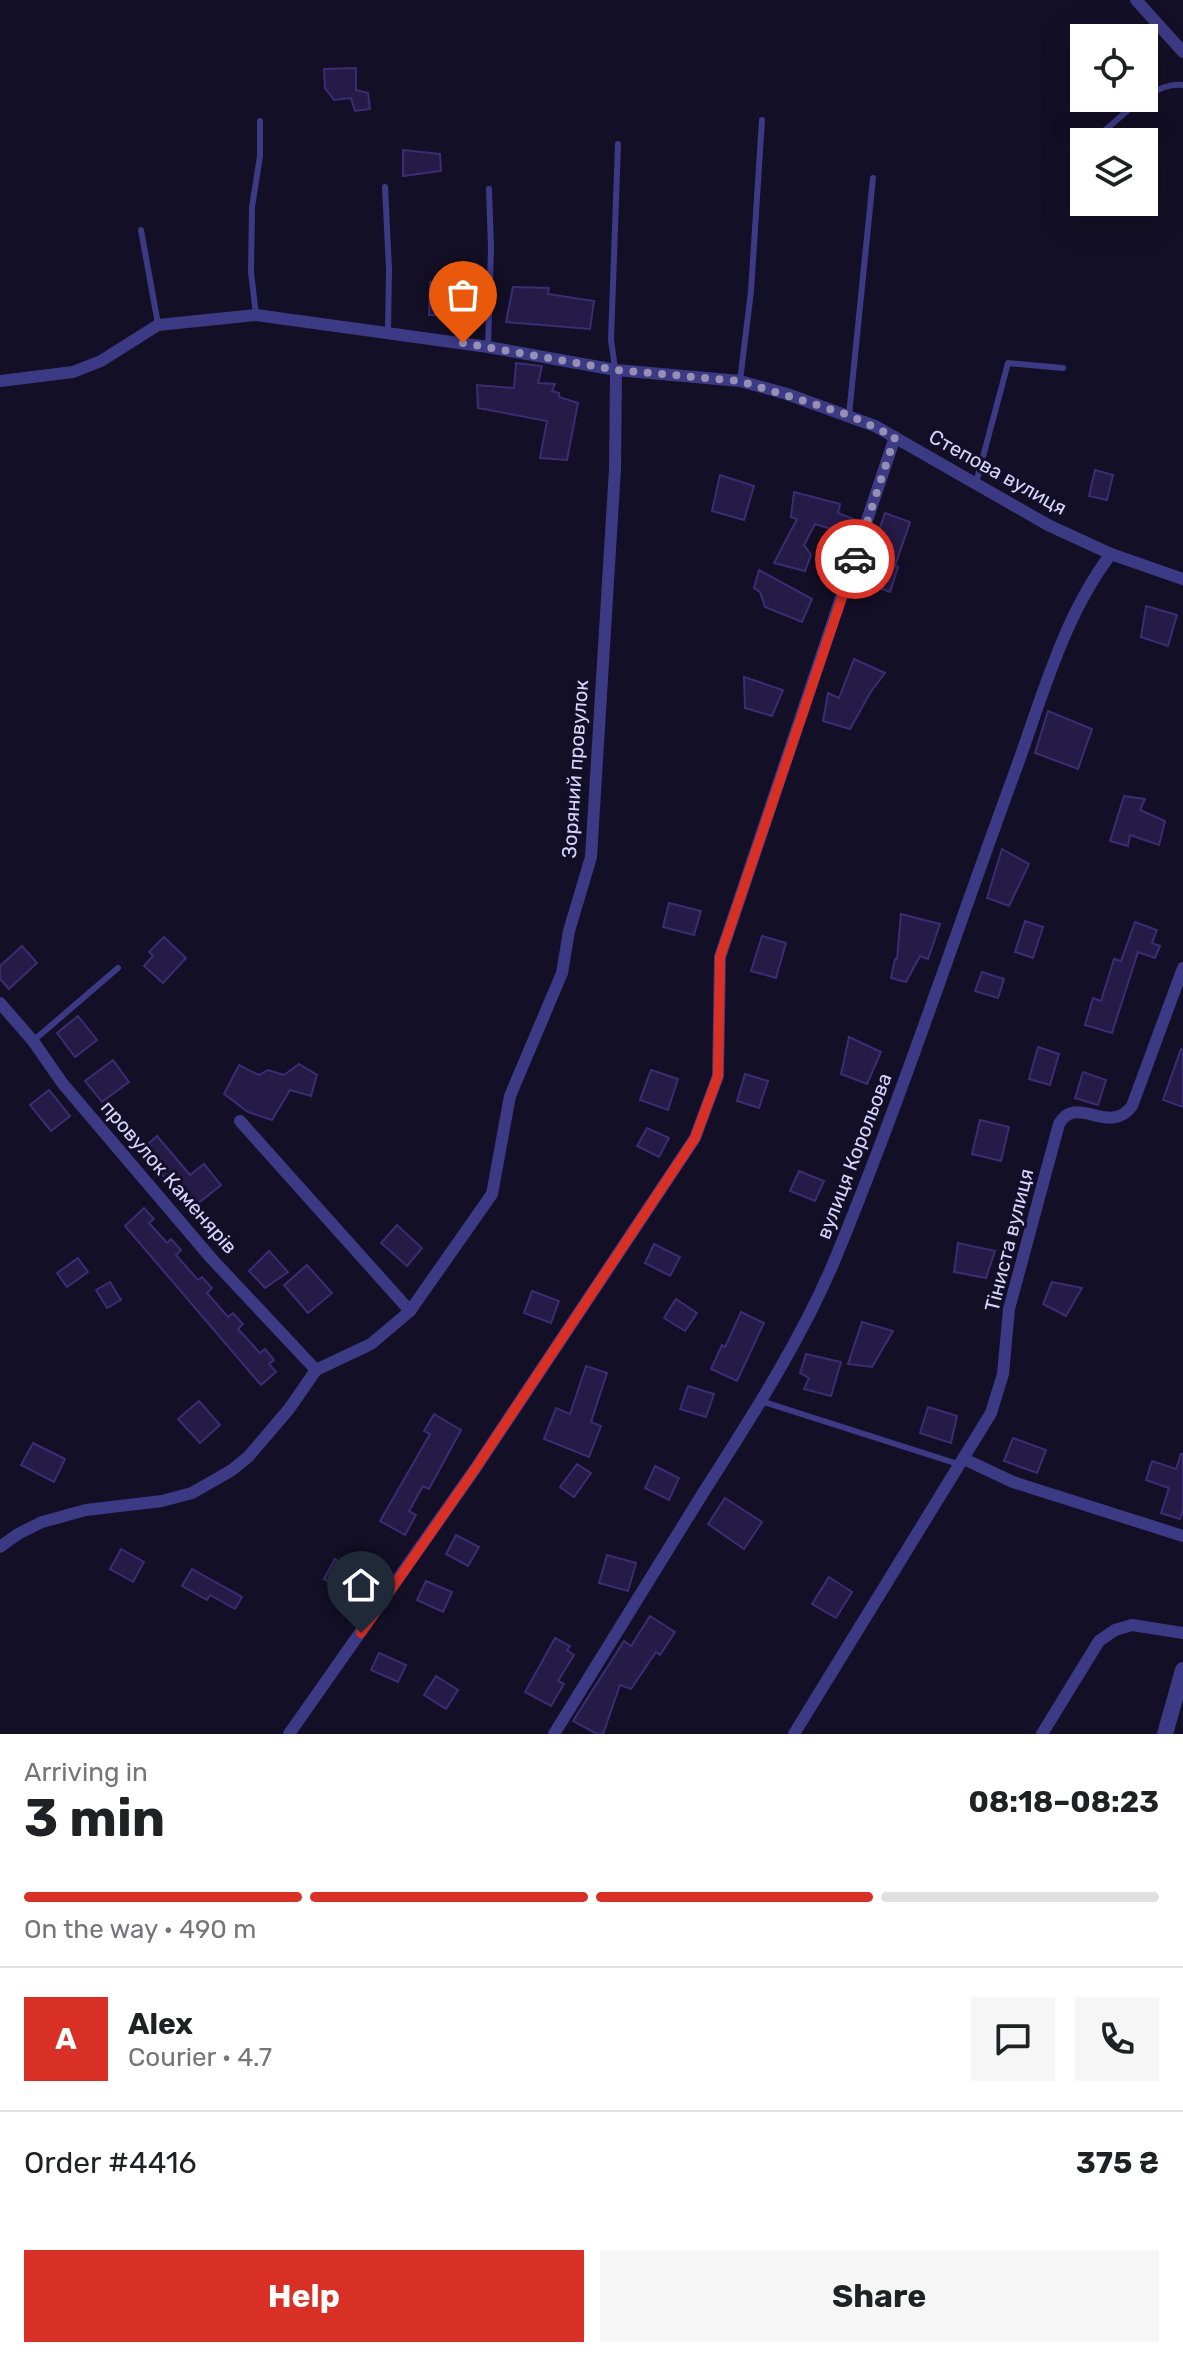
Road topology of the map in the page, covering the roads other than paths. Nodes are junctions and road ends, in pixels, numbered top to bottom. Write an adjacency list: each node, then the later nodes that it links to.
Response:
1 (1136, 0): 2 (street)
2 (1183, 52)
3 (1183, 85): 6 (lane)
4 (762, 120): 19 (lane)
5 (260, 121): 12 (lane)
6 (1108, 128)
7 (618, 144): 17 (lane)
8 (873, 178): 20 (lane)
9 (385, 187): 14 (lane)
10 (489, 189): 15 (lane)
11 (141, 230): 13 (lane)
12 (256, 315): 13 (street, Степова вулиця); 14 (street, Степова вулиця)
13 (158, 325): 18 (street, Степова вулиця)
14 (388, 333): 15 (street, Степова вулиця)
15 (488, 347): 17 (street, Степова вулиця)
16 (1063, 368): 22 (lane)
17 (616, 370): 19 (street, Степова вулиця); 30 (street, Зоряний провулок)
18 (0, 381)
19 (740, 381): 20 (street, Степова вулиця)
20 (849, 415): 21 (street, Степова вулиця)
21 (895, 437): 22 (street, Степова вулиця); 39 (street)
22 (976, 483): 23 (street, Степова вулиця)
23 (1111, 554): 24 (street, Степова вулиця); 32 (street, вулиця Корольова)
24 (1183, 579)
25 (118, 968): 28 (lane)
26 (1183, 968): 33 (street, Тіниста вулиця)
27 (0, 1003): 28 (street, провулок Каменярів)
28 (33, 1041): 31 (street, провулок Каменярів)
29 (240, 1121): 30 (street)
30 (410, 1311): 31 (street, Зоряний провулок)
31 (316, 1370): 35 (street)
32 (761, 1401): 33 (lane); 40 (street, вулиця Корольова)
33 (962, 1462): 34 (street); 41 (street, Тіниста вулиця)
34 (1183, 1536)
35 (0, 1546)
36 (1183, 1633): 42 (street)
37 (1183, 1670): 38 (street)
38 (1180, 1689): 43 (street)
39 (289, 1734)
40 (554, 1734)
41 (794, 1734)
42 (1042, 1734)
43 (1165, 1734)

